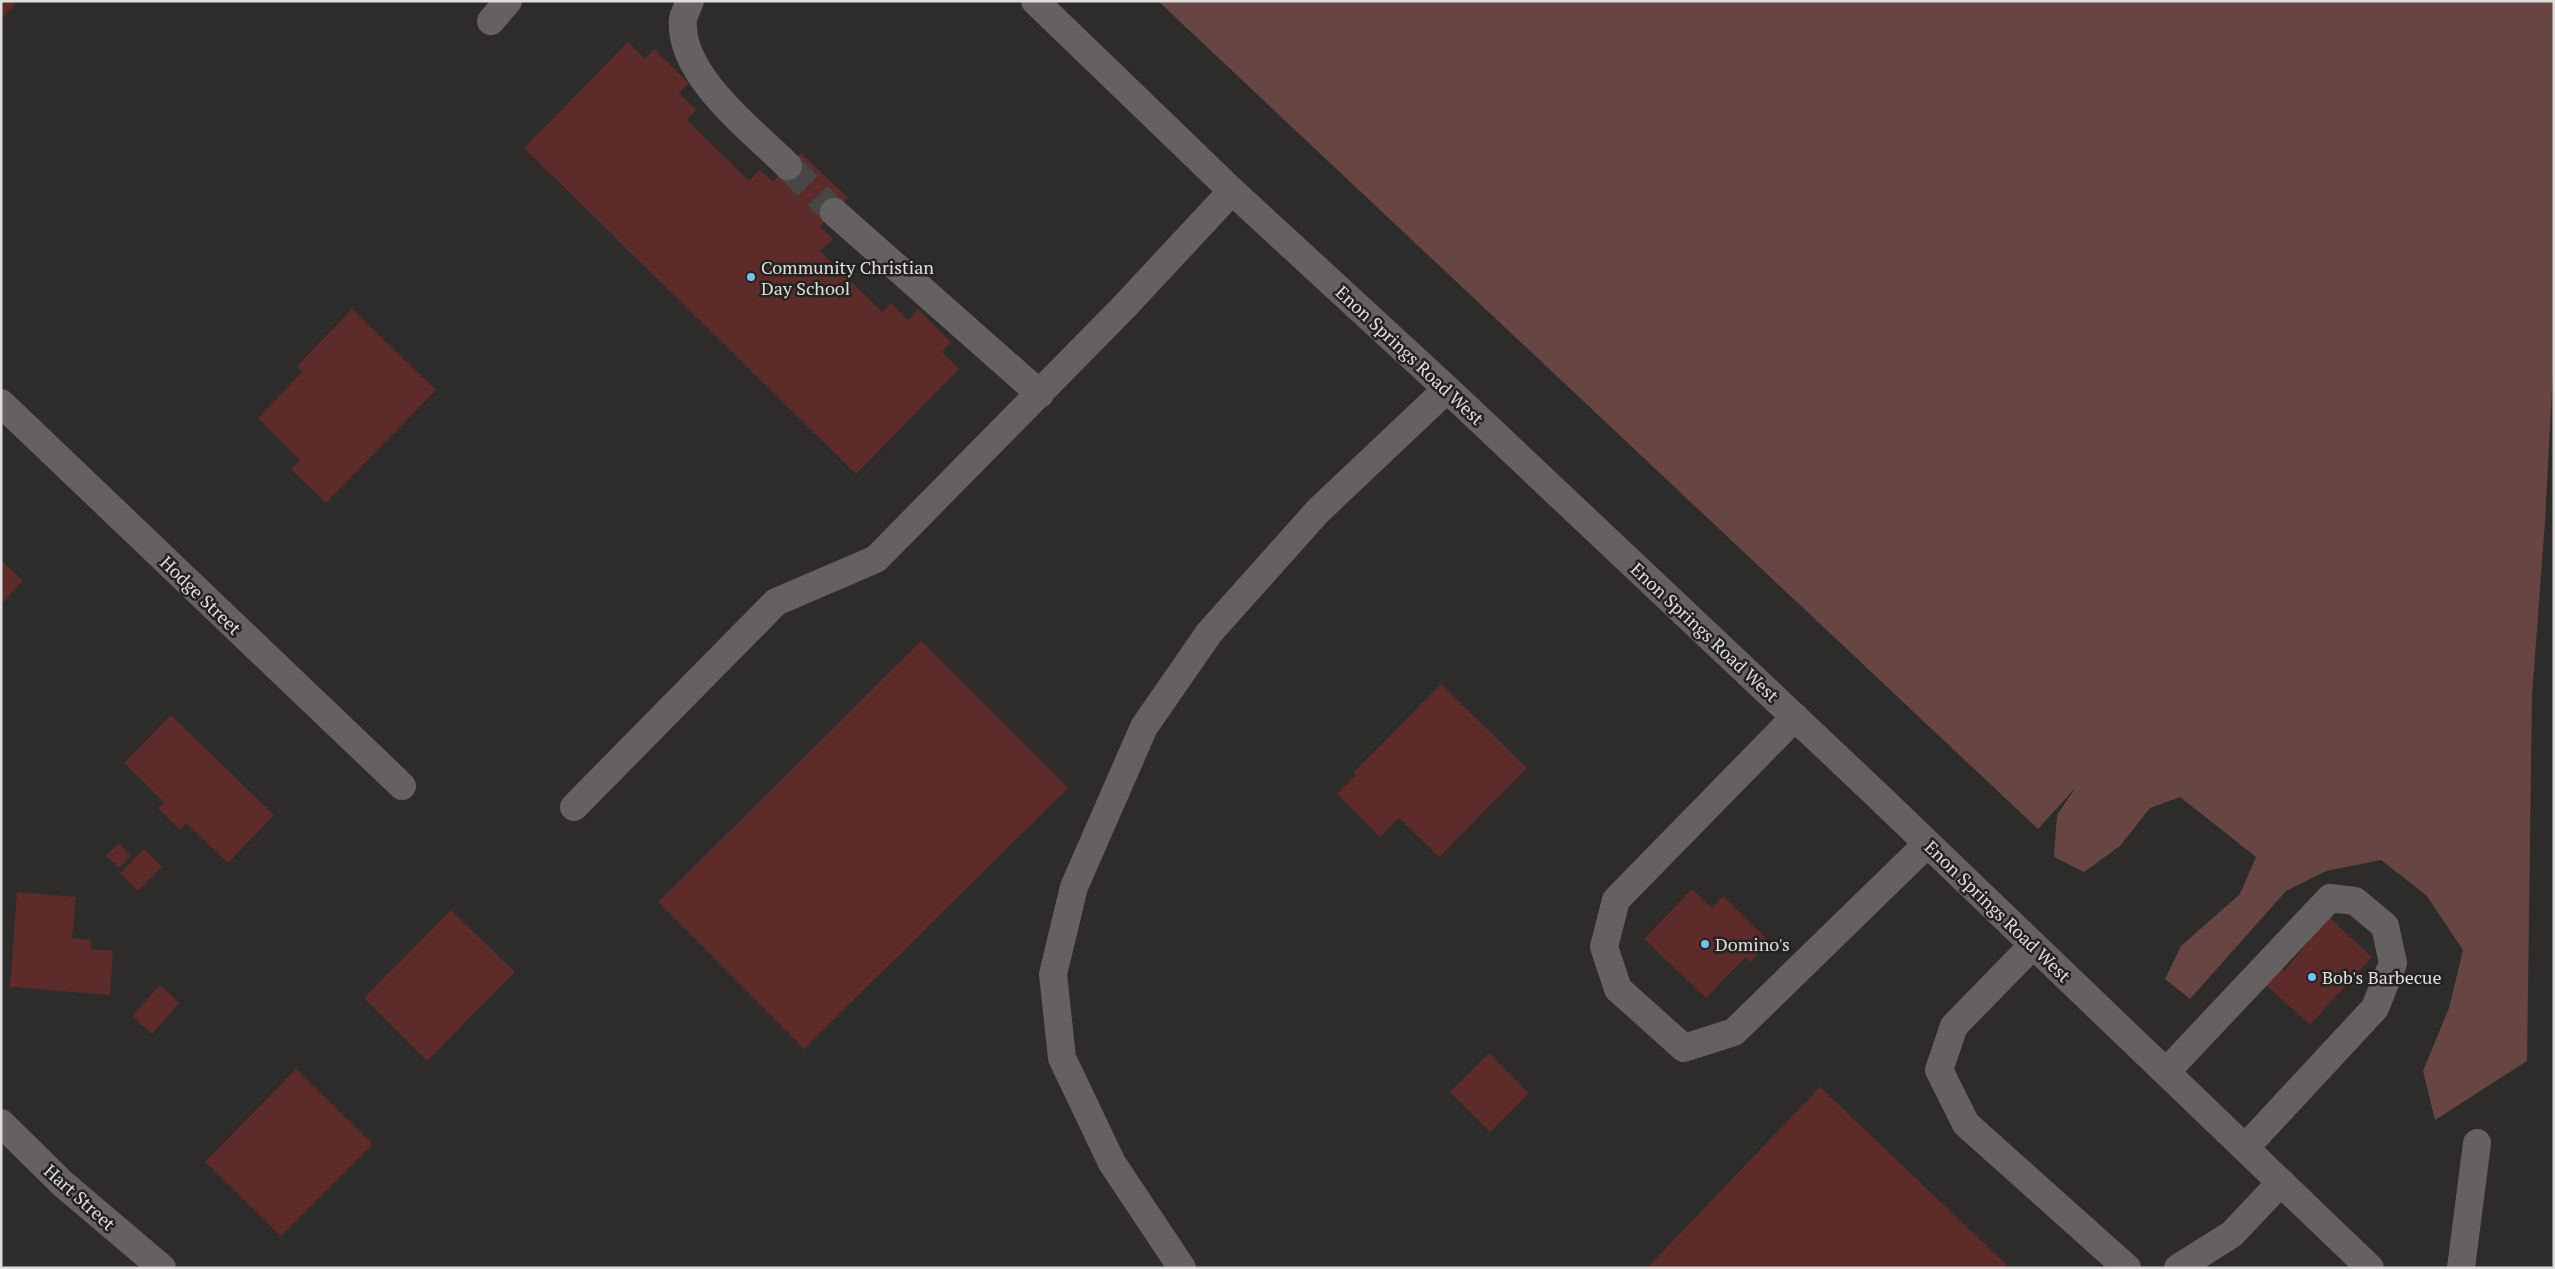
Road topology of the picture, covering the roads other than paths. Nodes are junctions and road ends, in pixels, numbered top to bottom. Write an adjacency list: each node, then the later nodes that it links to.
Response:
1 (690, 1): 3 (street)
2 (1035, 1): 4 (street, Enon Springs Road West)
3 (788, 166)
4 (1232, 191): 6 (street, Enon Springs Road West); 7 (street)
5 (834, 212): 7 (street)
6 (1447, 389): 9 (street, Enon Springs Road West); 20 (street)
7 (1040, 394): 11 (street)
8 (1, 403): 10 (street, Hodge Street)
9 (1796, 717): 12 (street, Enon Springs Road West); 12 (street)
10 (402, 786)
11 (574, 808)
12 (1927, 844): 13 (street, Enon Springs Road West)
13 (2033, 945): 14 (street, Enon Springs Road West); 21 (street)
14 (2166, 1072): 17 (street, Enon Springs Road West); 17 (street)
15 (1, 1123): 19 (street, Hart Street)
16 (2477, 1143): 24 (street)
17 (2245, 1148): 18 (street, Enon Springs Road West)
18 (2281, 1182): 22 (street); 23 (street, Enon Springs Road West)
19 (162, 1268)
20 (1182, 1268)
21 (2127, 1268)
22 (2178, 1268)
23 (2370, 1268)
24 (2461, 1268)

